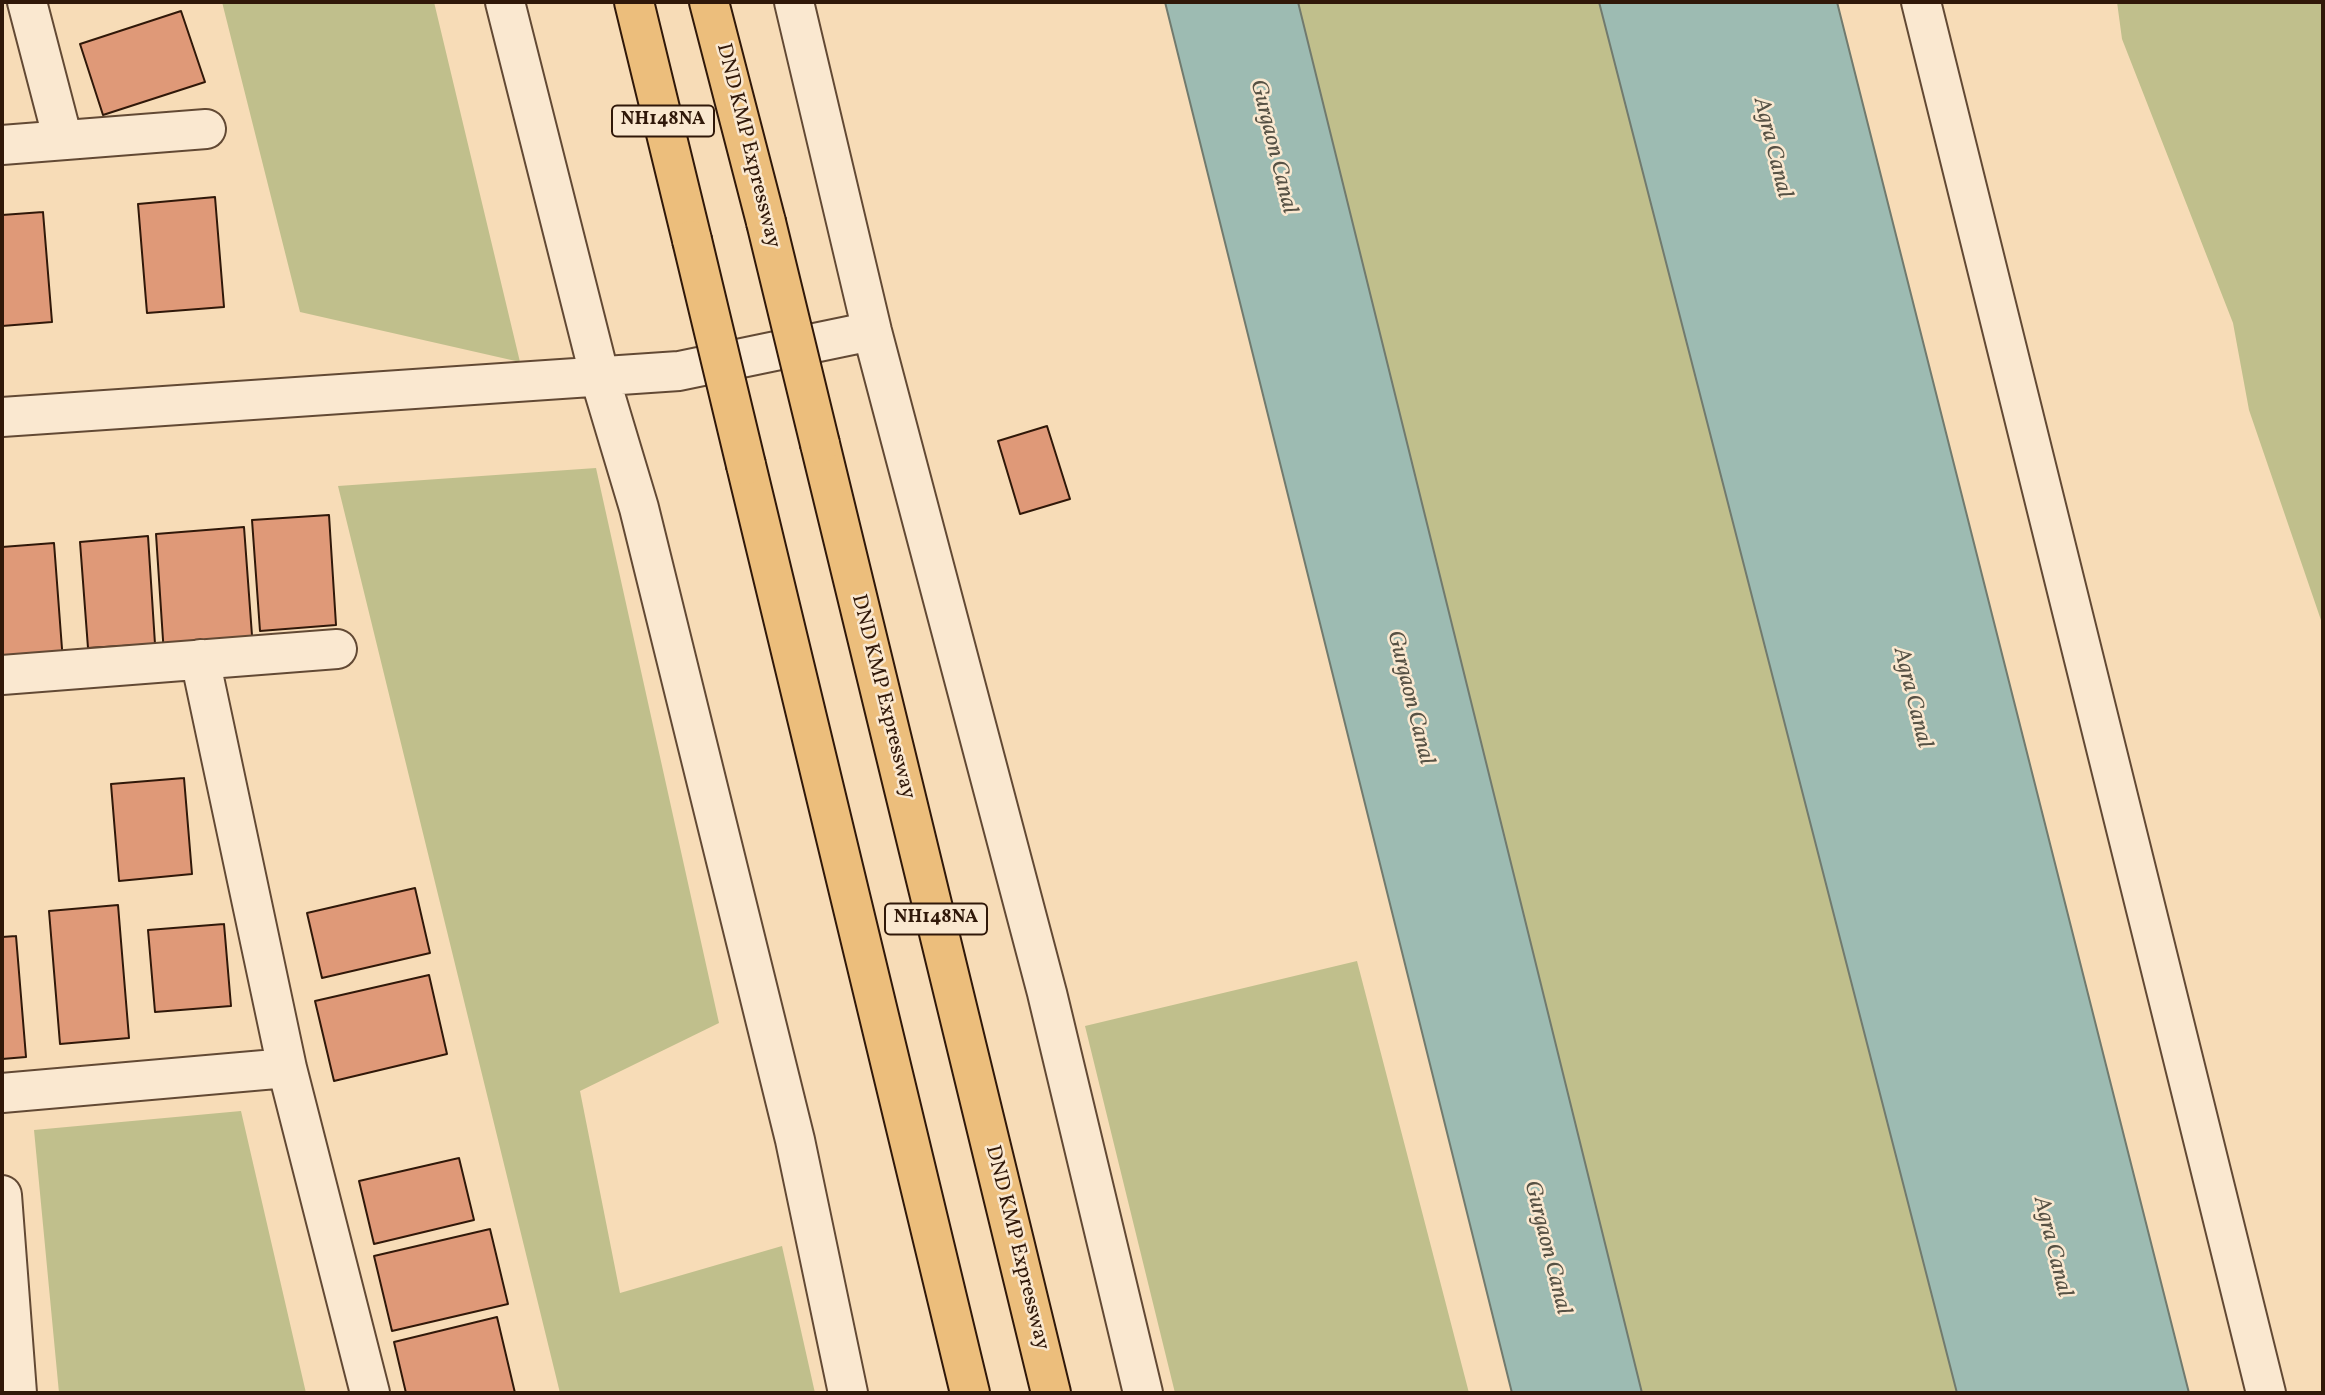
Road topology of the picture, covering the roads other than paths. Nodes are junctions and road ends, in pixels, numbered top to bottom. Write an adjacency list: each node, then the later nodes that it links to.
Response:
1 (27, 2): 8 (street)
2 (505, 2): 11 (street)
3 (634, 2): 22 (highway, NH148NA, bridge)
4 (709, 2): 23 (highway, DND KMP Expressway / NH148NA, bridge)
5 (794, 2): 10 (street)
6 (1921, 2): 25 (street)
7 (206, 129): 8 (street)
8 (63, 140): 9 (street)
9 (2, 145)
10 (872, 331): 11 (street); 24 (street)
11 (600, 378): 12 (street); 21 (street)
12 (2, 417)
13 (337, 649): 14 (street)
14 (200, 659): 15 (street); 16 (street)
15 (2, 674)
16 (287, 1068): 17 (street); 20 (street)
17 (2, 1093)
18 (2, 1195): 19 (street)
19 (16, 1393)
20 (370, 1393)
21 (848, 1393)
22 (970, 1393)
23 (1051, 1393)
24 (1143, 1393)
25 (2266, 1393)

